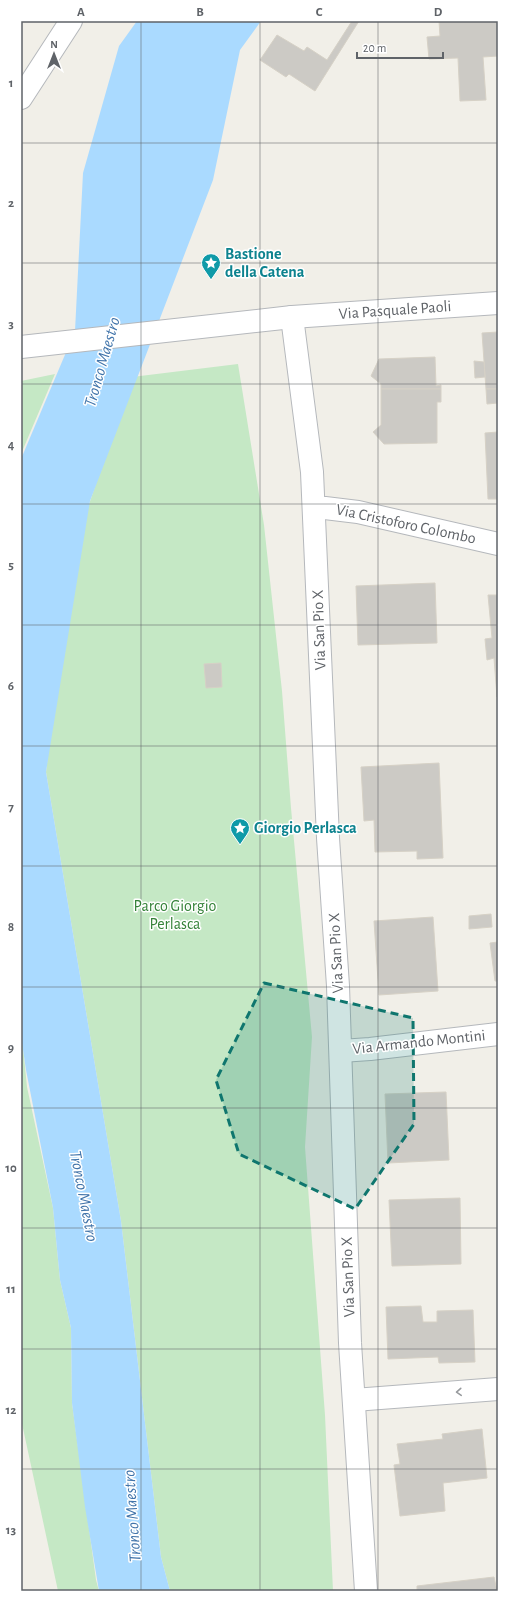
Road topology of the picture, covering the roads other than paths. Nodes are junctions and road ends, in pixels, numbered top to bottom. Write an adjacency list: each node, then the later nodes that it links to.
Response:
1 (71, 21): 2 (street)
2 (21, 98)
3 (498, 303): 4 (street, Via Pasquale Paoli)
4 (292, 316): 5 (street, Via Pasquale Paoli); 6 (street, Via San Pio X)
5 (28, 346)
6 (314, 508): 7 (street, Via Cristoforo Colombo); 9 (street, Via San Pio X)
7 (498, 544)
8 (498, 1034): 9 (street, Via Armando Montini)
9 (341, 1051): 11 (street, Via San Pio X)
10 (498, 1389): 11 (street, one-way to 11)
11 (354, 1400): 12 (street, Via San Pio X)
12 (366, 1591)

